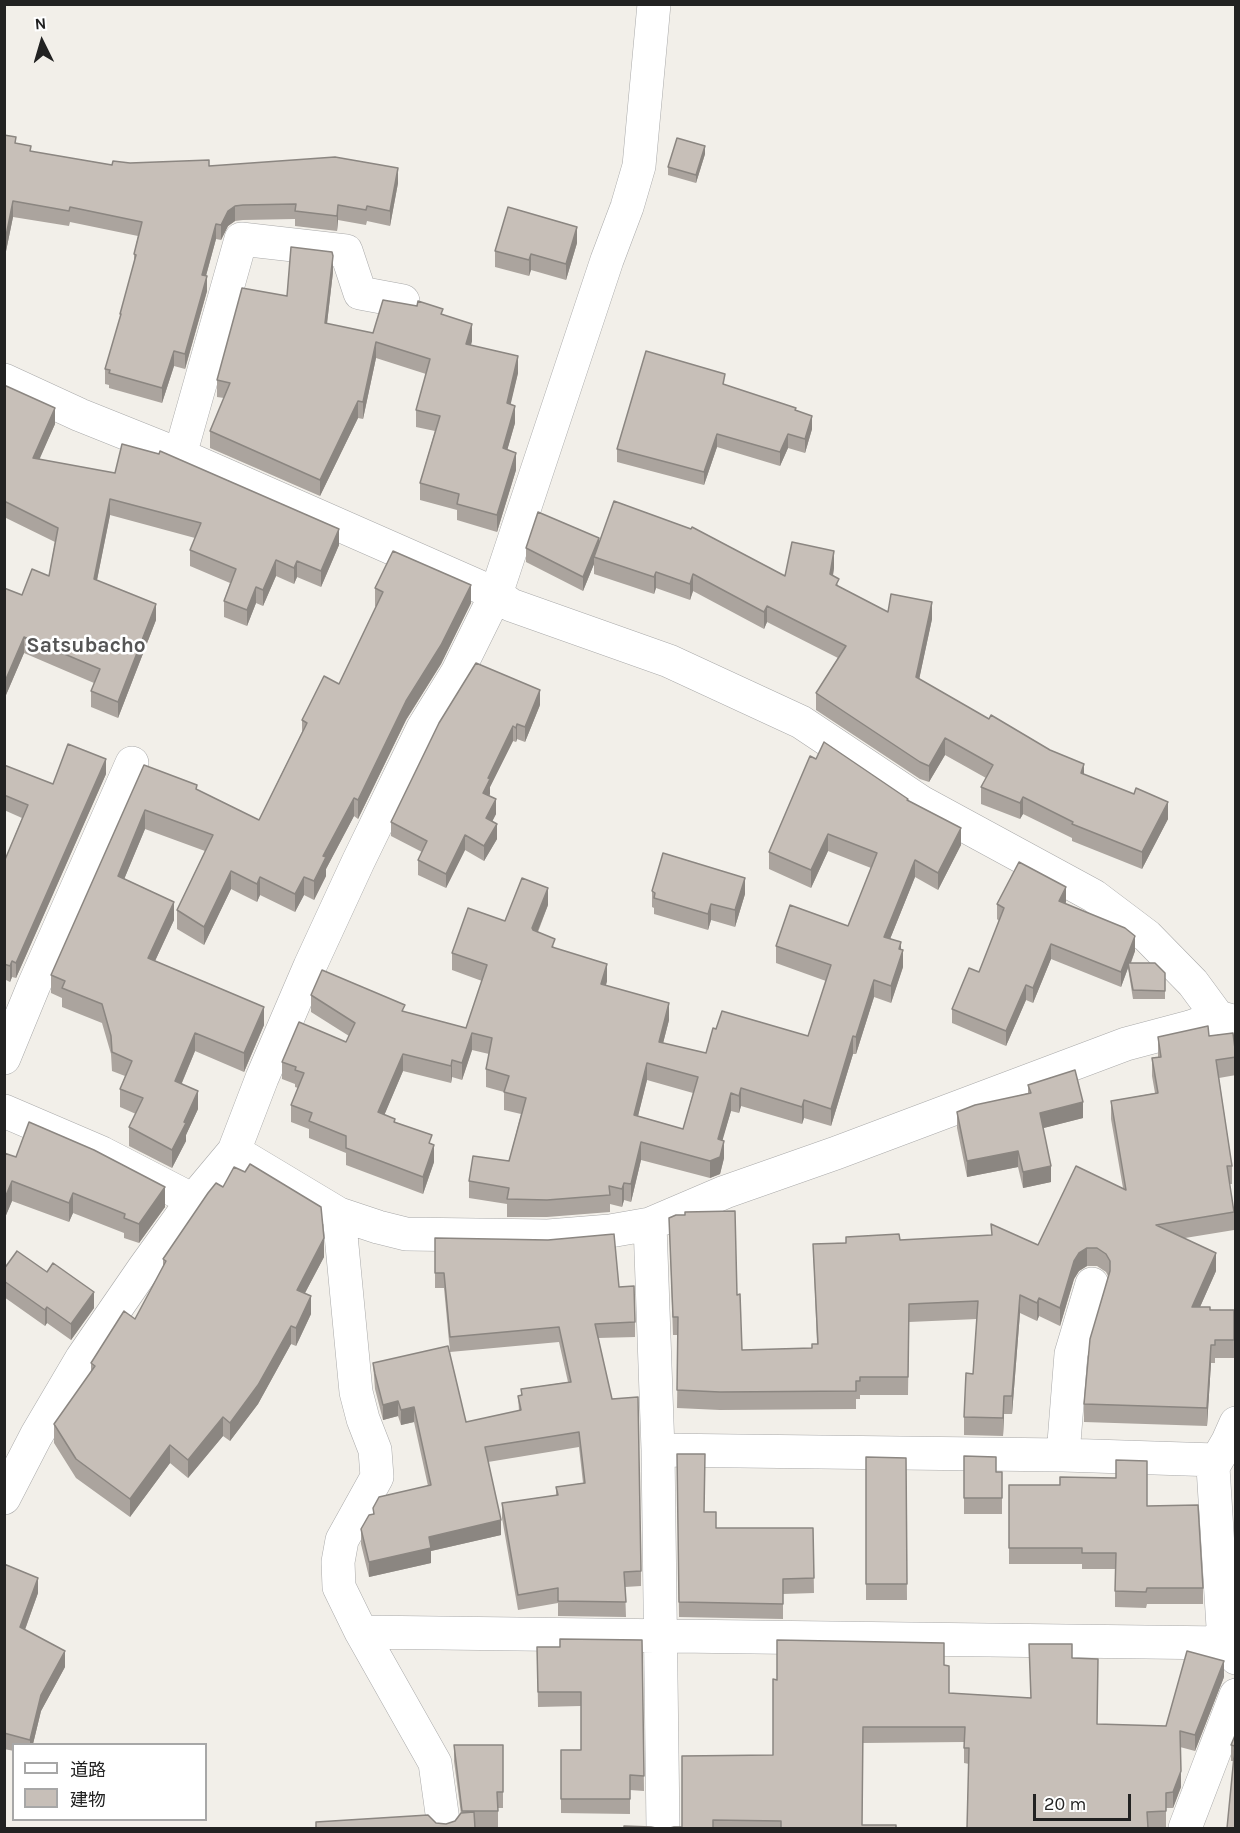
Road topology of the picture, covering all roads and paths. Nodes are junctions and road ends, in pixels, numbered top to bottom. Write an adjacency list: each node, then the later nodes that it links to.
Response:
1 (654, 4): 5 (street)
2 (403, 301): 4 (street)
3 (4, 380): 4 (street)
4 (180, 455): 5 (street)
5 (496, 594): 7 (street); 10 (street)
6 (132, 763): 8 (street)
7 (1227, 1019): 13 (street)
8 (4, 1058)
9 (4, 1112): 11 (street)
10 (234, 1150): 11 (street); 12 (street)
11 (193, 1200): 19 (street)
12 (339, 1214): 13 (street); 20 (street)
13 (650, 1224): 16 (street)
14 (1092, 1284): 17 (street)
15 (1236, 1423): 18 (street)
16 (658, 1450): 17 (street); 21 (street)
17 (1063, 1455): 18 (street)
18 (1216, 1460): 22 (street)
19 (4, 1498)
20 (361, 1632): 21 (street); 24 (street)
21 (661, 1635): 22 (street); 25 (street)
22 (1230, 1651)
23 (1236, 1695): 26 (street)
24 (444, 1828)
25 (663, 1828)
26 (1185, 1828)

